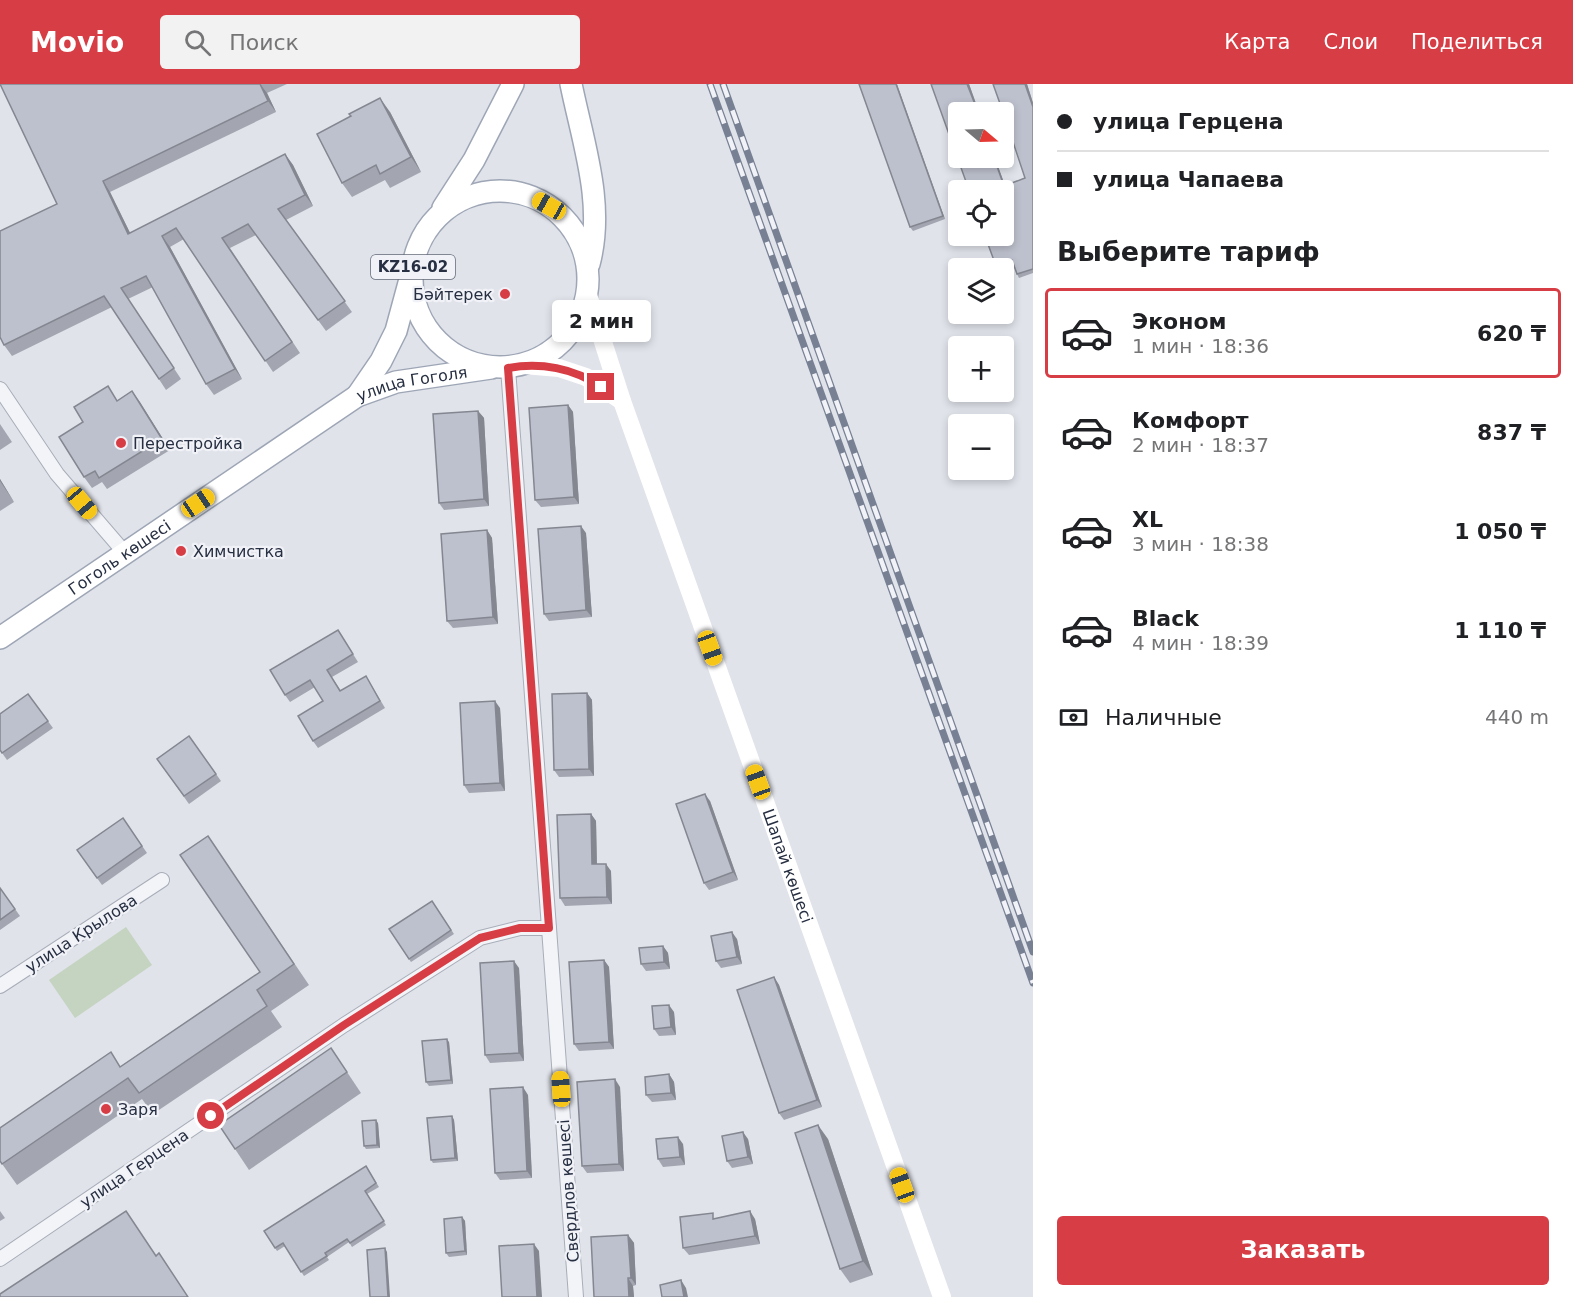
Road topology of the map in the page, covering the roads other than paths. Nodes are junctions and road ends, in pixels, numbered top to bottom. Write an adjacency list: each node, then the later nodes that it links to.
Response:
1 (571, 84): 4 (main road, KZ16-02)
2 (510, 91): 3 (main road, KZ16-02)
3 (438, 216): 4 (main road, KZ16-02); 5 (main road, KZ16-02)
4 (588, 268): 6 (main road, KZ16-02)
5 (411, 274): 7 (main road, KZ16-02); 9 (main road, улица Гоголя)
6 (587, 292): 7 (main road, KZ16-02); 10 (street, Шапай көшесі)
7 (508, 367): 9 (main road, улица Гоголя); 10 (street); 14 (street, Свердлов көшесі)
8 (0, 389): 11 (street)
9 (357, 396): 11 (main road, Гоголь көшесі)
10 (622, 401): 18 (street, Шапай көшесі)
11 (125, 553): 12 (main road, Гоголь көшесі)
12 (0, 638)
13 (162, 880): 15 (street, улица Крылова)
14 (549, 928): 16 (street, улица Герцена); 17 (street, Свердлов көшесі)
15 (0, 986)
16 (0, 1259)
17 (576, 1297)
18 (942, 1297)

